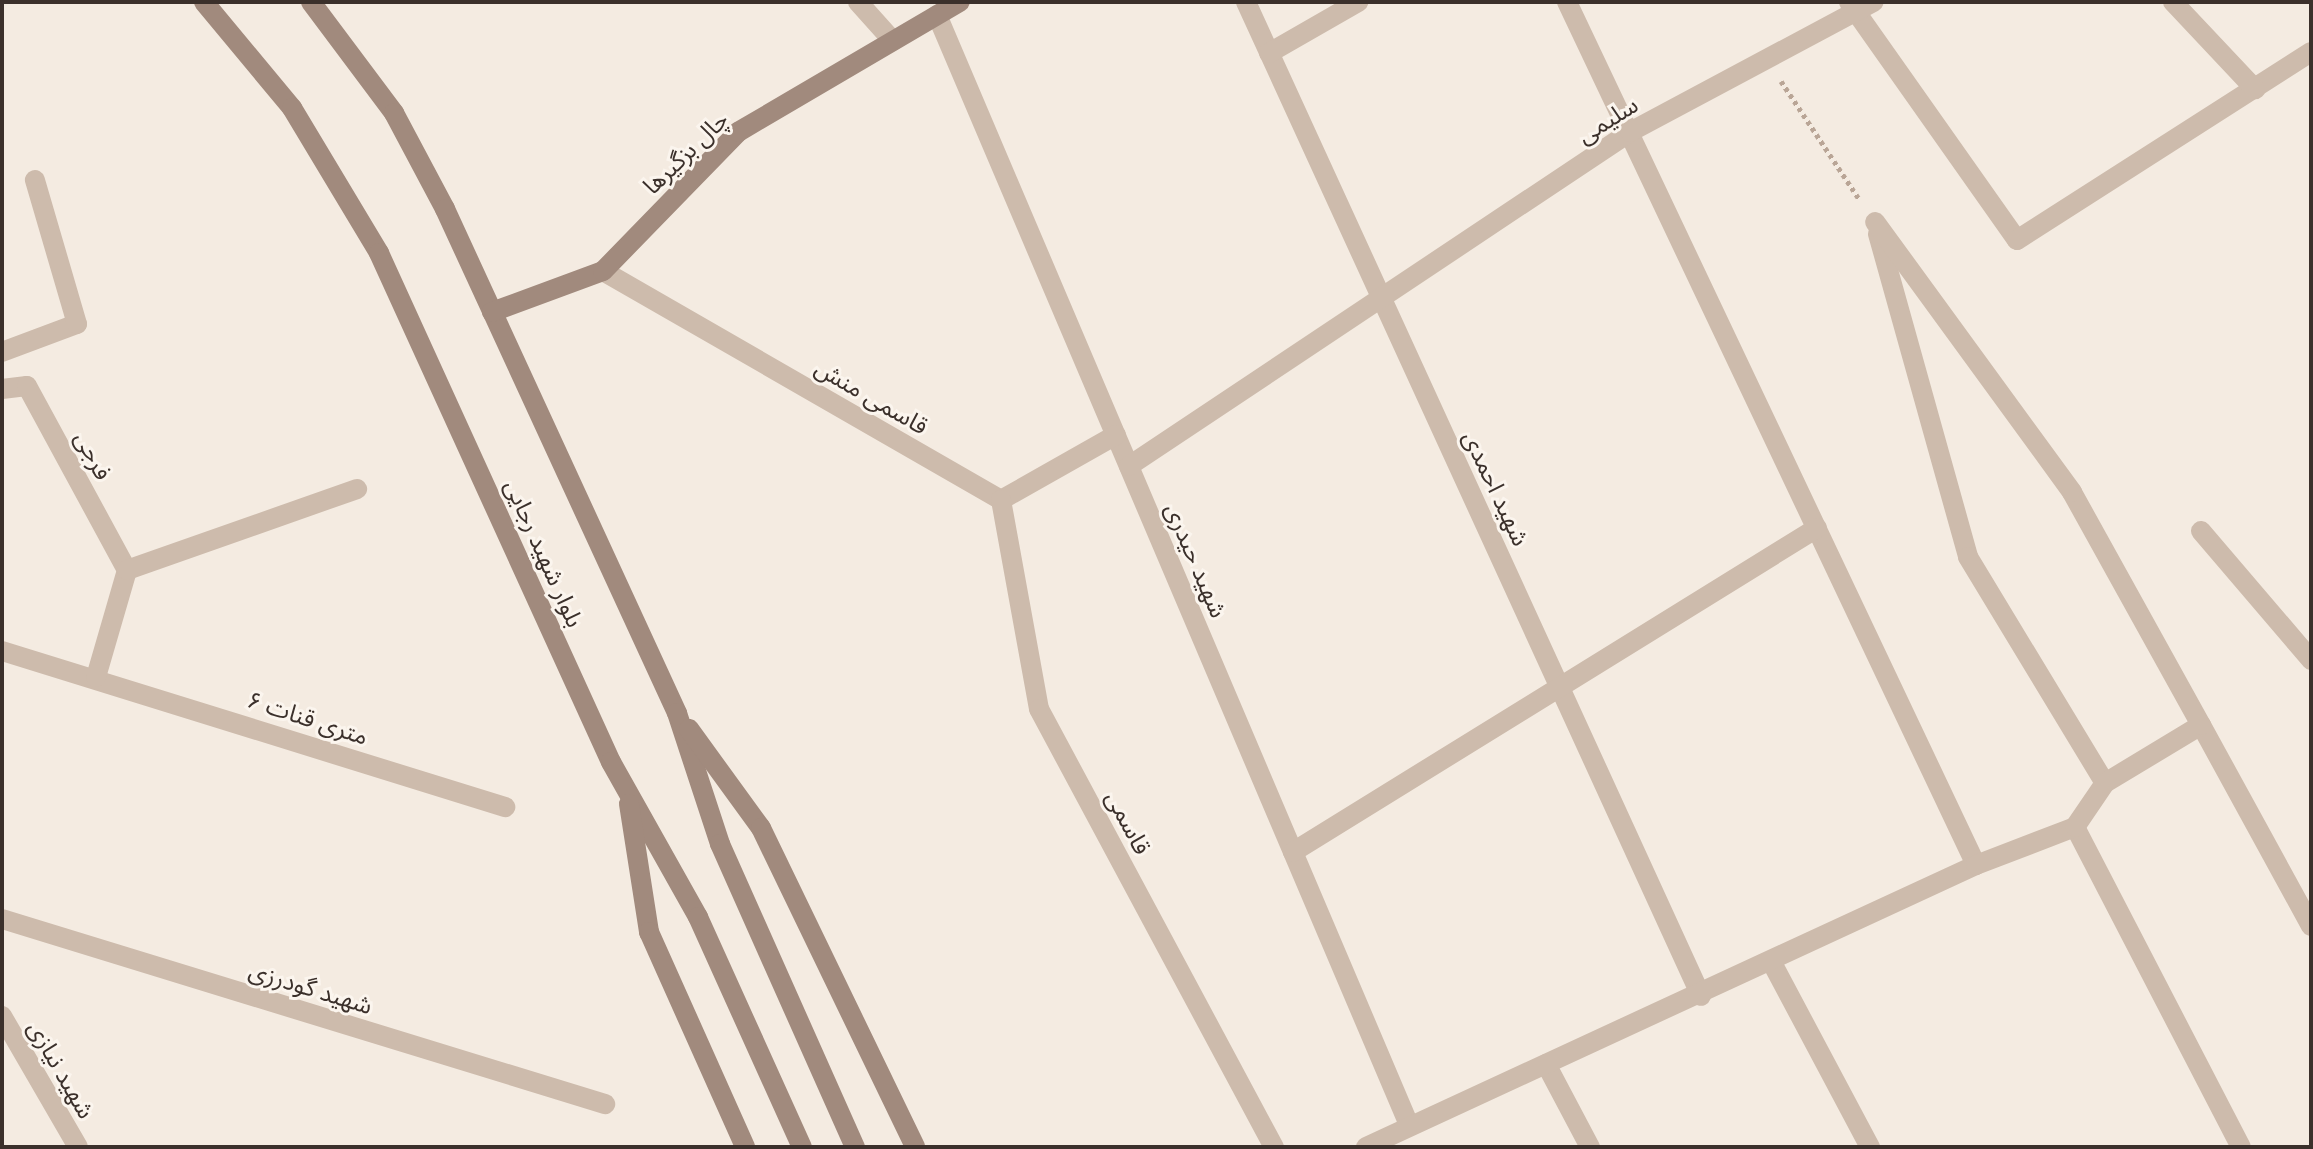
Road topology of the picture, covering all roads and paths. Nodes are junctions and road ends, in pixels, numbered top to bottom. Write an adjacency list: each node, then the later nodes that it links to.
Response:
1 (204, 2): 38 (main road, بلوار شهید رجایی)
2 (311, 2): 21 (main road)
3 (858, 2): 11 (street)
4 (960, 2): 10 (main road, چال بزگیرها)
5 (1246, 2): 13 (street, شهید احمدی)
6 (1358, 2): 13 (street)
7 (1567, 2): 16 (street)
8 (2173, 2): 15 (street)
9 (1860, 5): 14 (street, سلیمی); 15 (street)
10 (937, 15): 11 (main road, چال بزگیرها); 24 (street, شهید حیدری)
11 (893, 41): 19 (main road, چال بزگیرها)
12 (2311, 52): 15 (street)
13 (1269, 53): 20 (street, شهید احمدی)
14 (1767, 60): 16 (street, سلیمی); 18 (path)
15 (2255, 89)
16 (1630, 132): 20 (street, سلیمی); 28 (street)
17 (35, 180): 22 (street)
18 (1875, 222): 36 (street); 37 (street)
19 (603, 271): 21 (main road, چال بزگیرها); 27 (street, قاسمی منش)
20 (1383, 301): 25 (street, سلیمی); 34 (street, شهید احمدی)
21 (492, 312): 35 (main road)
22 (2, 352)
23 (2, 389): 30 (street, فرجی)
24 (1116, 435): 25 (street, شهید حیدری); 27 (street)
25 (1129, 466): 41 (street, شهید حیدری)
26 (357, 489): 30 (street)
27 (1001, 500): 57 (street, قاسمی)
28 (1817, 528): 34 (street); 42 (street)
29 (2201, 531): 32 (street)
30 (127, 570): 33 (street)
31 (2, 651): 33 (street, ۶ متری قنات)
32 (2311, 660)
33 (96, 677): 39 (street, ۶ متری قنات)
34 (1560, 687): 41 (street); 46 (street, شهید احمدی)
35 (677, 713): 55 (main road); 56 (main road)
36 (2201, 725): 37 (street); 44 (street)
37 (2105, 783): 40 (street)
38 (627, 792): 53 (main road); 54 (main road, بلوار شهید رجایی)
39 (505, 807)
40 (2075, 827): 42 (street); 60 (street)
41 (1293, 852): 50 (street, شهید حیدری)
42 (1976, 865): 45 (street)
43 (2, 919): 49 (street, شهید گودرزی)
44 (2311, 926)
45 (1771, 961): 46 (street); 59 (street)
46 (1701, 996): 48 (street)
47 (2, 1016): 52 (street, شهید نیازی)
48 (1546, 1064): 50 (street); 58 (street)
49 (605, 1104)
50 (1409, 1125): 51 (street)
51 (1375, 1145)
52 (78, 1147)
53 (745, 1147)
54 (802, 1147)
55 (855, 1147)
56 (915, 1147)
57 (1274, 1147)
58 (1590, 1147)
59 (1870, 1147)
60 (2241, 1147)

